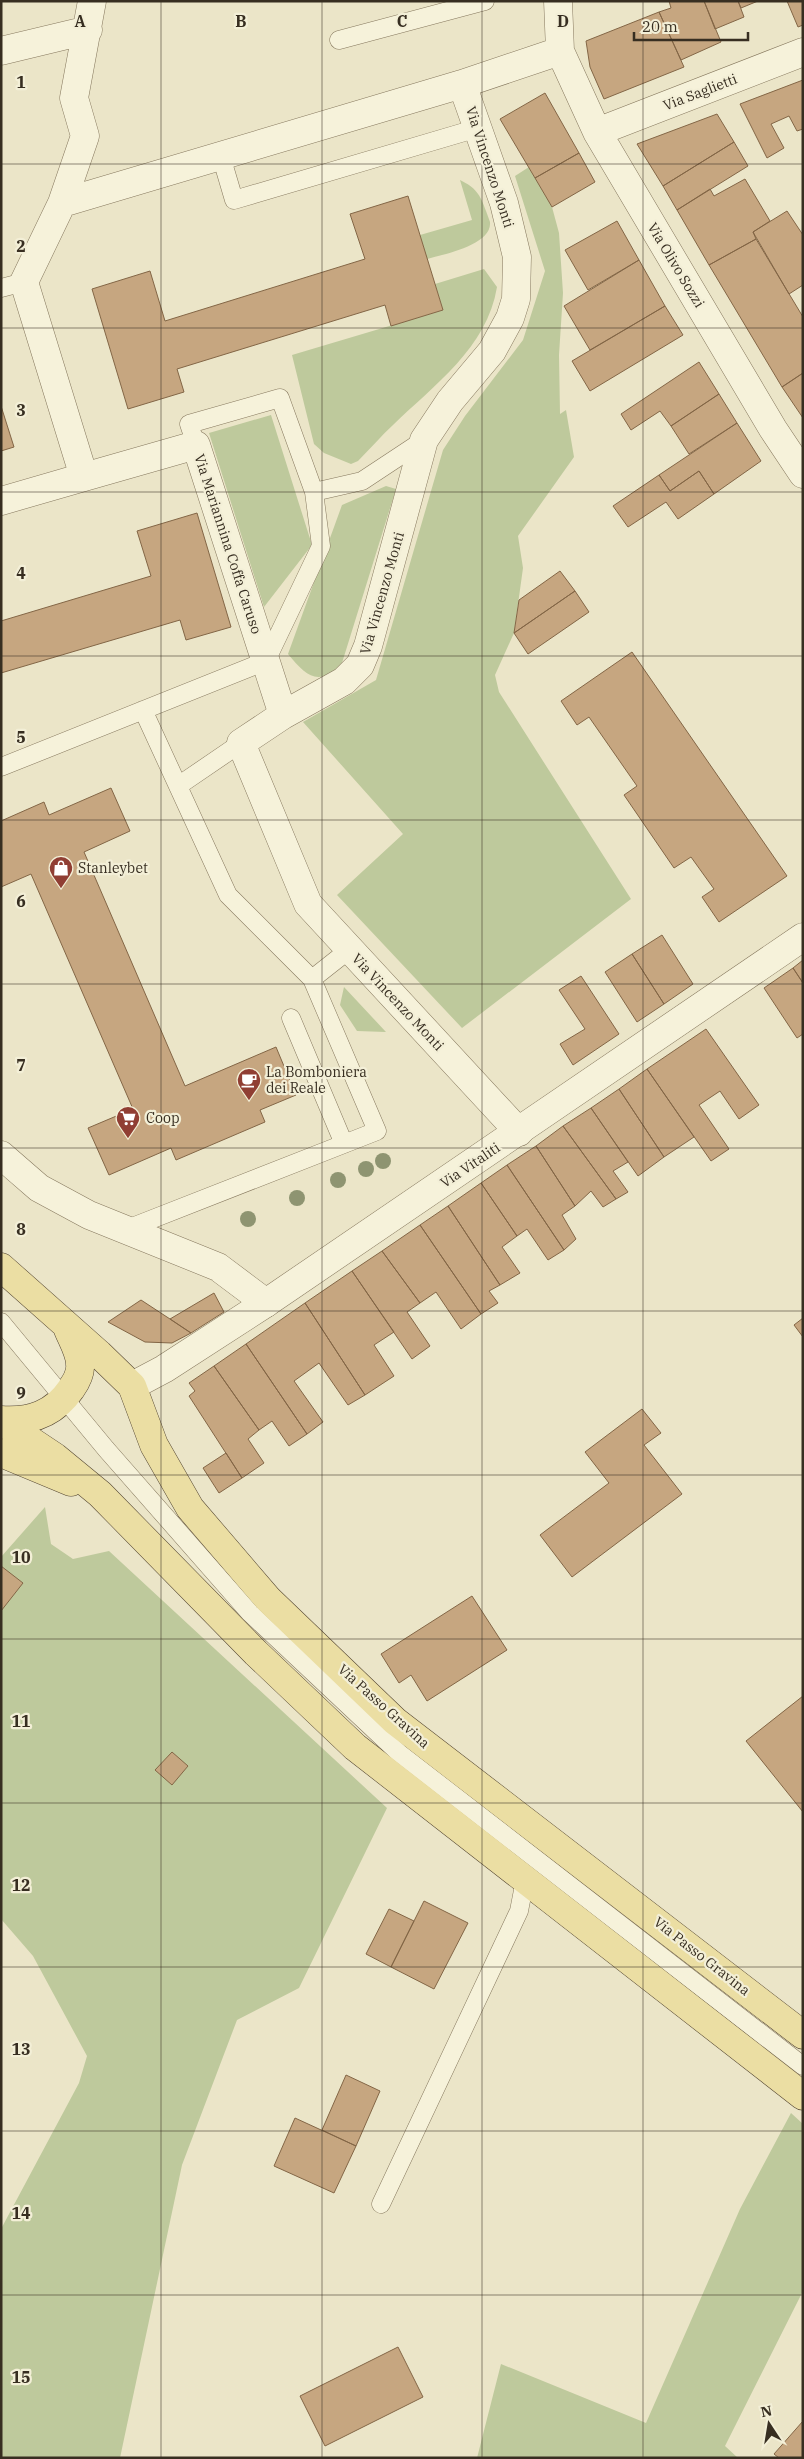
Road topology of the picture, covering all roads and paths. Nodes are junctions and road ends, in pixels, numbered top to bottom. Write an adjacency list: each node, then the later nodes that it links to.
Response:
1 (92, 1): 4 (street)
2 (485, 1): 5 (lane)
3 (558, 1): 7 (street)
4 (88, 30): 6 (street); 13 (street)
5 (339, 40)
6 (1, 51)
7 (560, 52): 9 (street); 11 (street, Via Olivo Sozzi)
8 (803, 52): 11 (street, Via Saglietti)
9 (462, 84): 10 (street, Via Vincenzo Monti); 12 (street)
10 (478, 128): 12 (lane); 15 (street, Via Vincenzo Monti)
11 (597, 132): 17 (street, Via Olivo Sozzi)
12 (221, 156): 13 (street)
13 (62, 203): 14 (street)
14 (13, 285): 18 (street)
15 (424, 440): 19 (lane); 23 (street, Via Vincenzo Monti)
16 (196, 445): 18 (street, Via Mariannina Coffa Caruso); 19 (lane); 21 (street, Via Mariannina Coffa Caruso)
17 (803, 474)
18 (84, 477): 20 (street, Via Mariannina Coffa Caruso)
19 (314, 492): 21 (lane)
20 (1, 501)
21 (266, 661): 22 (lane); 23 (street, Via Mariannina Coffa Caruso)
22 (143, 710): 25 (lane); 26 (lane)
23 (283, 715): 24 (street, Via Vincenzo Monti)
24 (241, 743): 26 (lane); 28 (street, Via Vincenzo Monti)
25 (1, 768)
26 (178, 786): 29 (lane)
27 (803, 937): 31 (street, Via Vitaliti)
28 (350, 949): 29 (lane); 31 (street, Via Vincenzo Monti)
29 (312, 979): 32 (lane)
30 (291, 1018): 32 (lane)
31 (518, 1132): 36 (street, Via Vitaliti)
32 (344, 1144): 34 (lane)
33 (1, 1155): 34 (street)
34 (127, 1229): 36 (street)
35 (1, 1268): 38 (main road, Via Passo Gravina)
36 (266, 1303): 39 (street, Via Vitaliti)
37 (1, 1322): 40 (lane)
38 (66, 1326): 39 (main road, Via Passo Gravina); 40 (main road)
39 (132, 1386): 45 (main road, Via Passo Gravina)
40 (65, 1398): 41 (main road); 46 (lane)
41 (1, 1421): 43 (main road)
42 (1, 1453): 43 (main road)
43 (100, 1494): 44 (main road)
44 (525, 1880): 47 (main road); 48 (lane)
45 (803, 2035)
46 (803, 2066)
47 (803, 2096)
48 (381, 2204)

